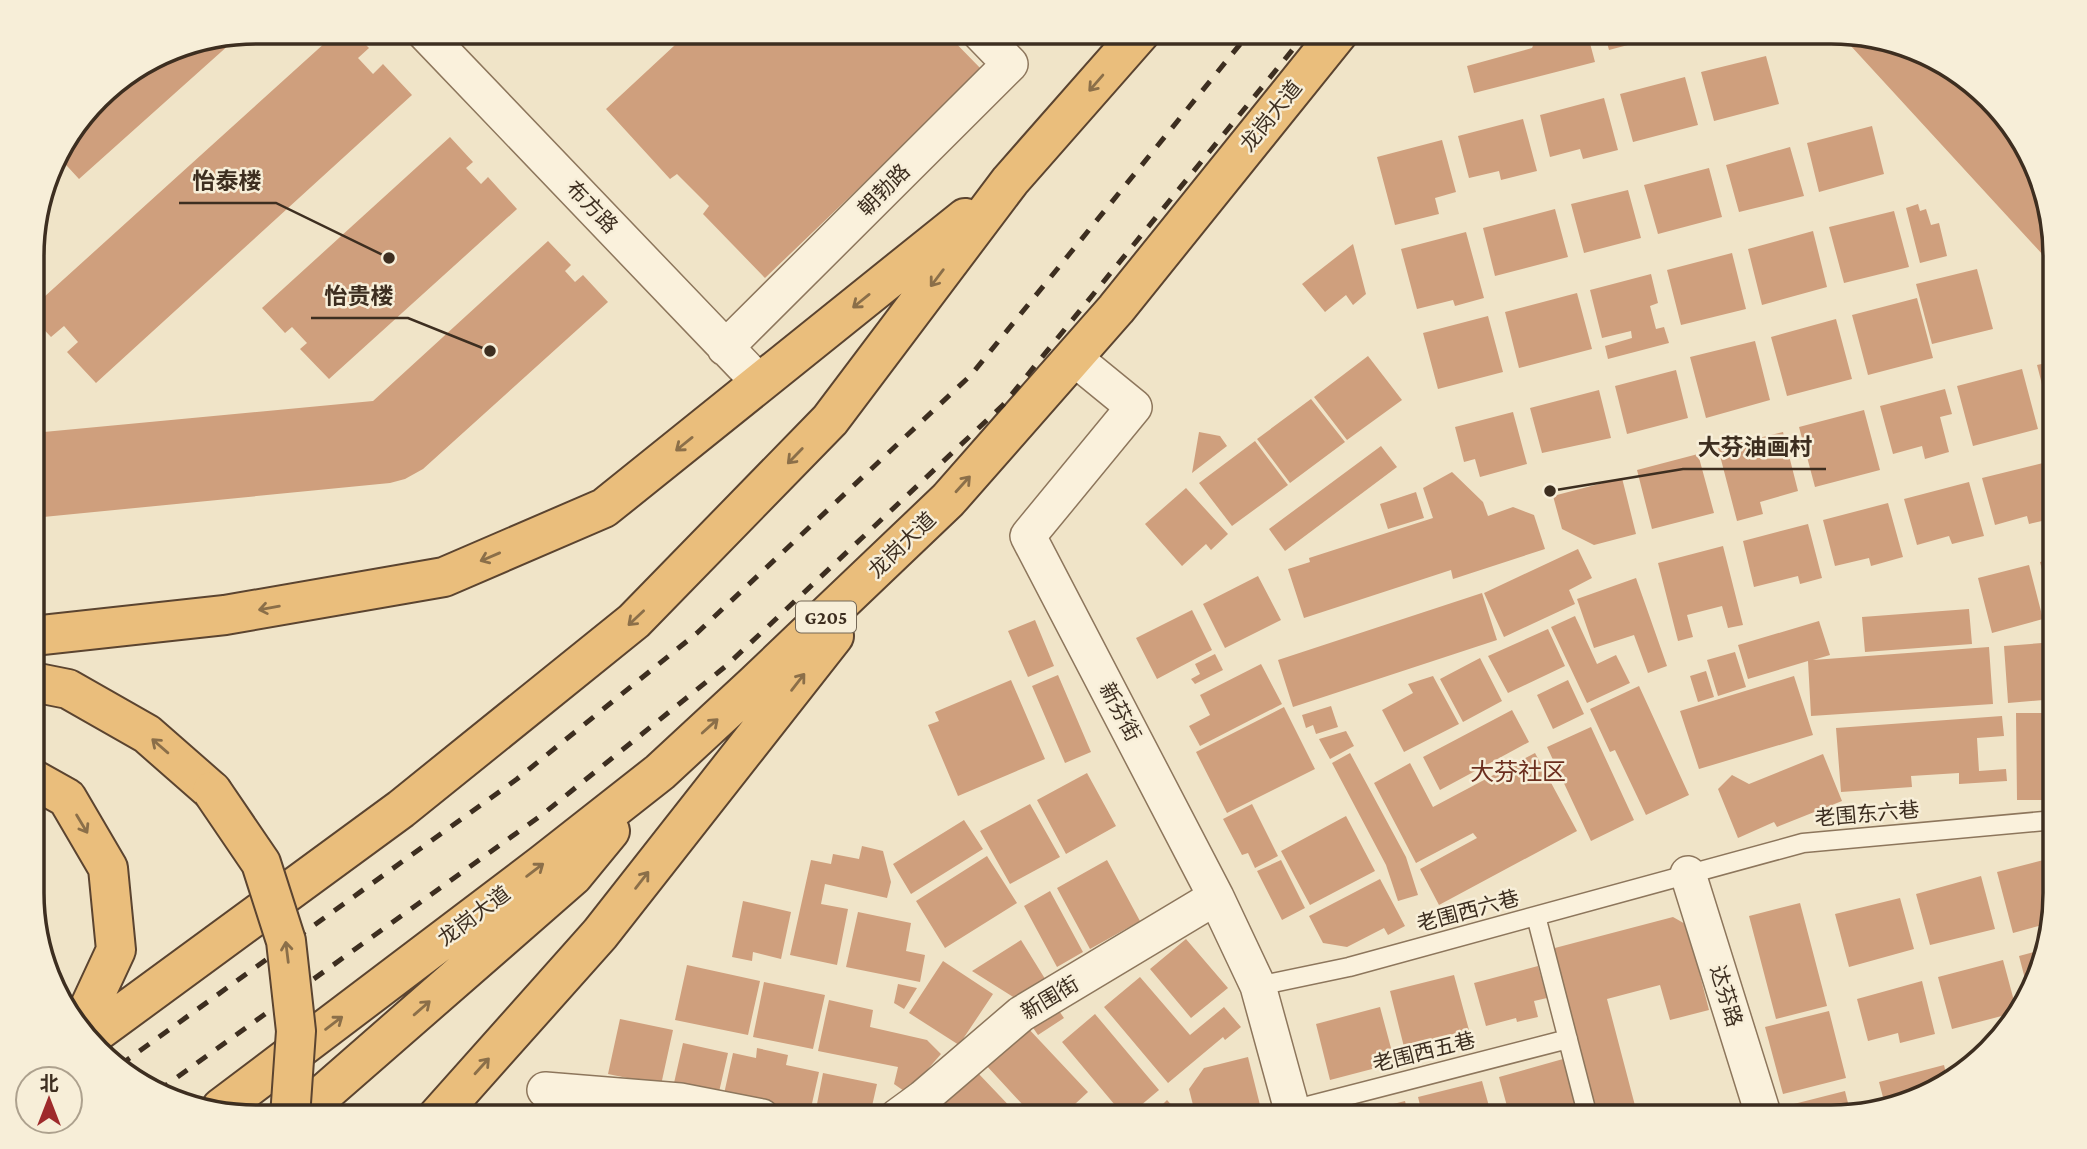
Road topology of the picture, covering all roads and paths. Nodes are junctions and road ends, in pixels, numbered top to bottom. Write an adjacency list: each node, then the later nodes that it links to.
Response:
1 (435, 44): 6 (street, 布方路)
2 (991, 44): 6 (street, 朝勃路)
3 (1130, 44): 5 (highway, one-way to 5)
4 (1329, 44): 7 (highway, 龙岗大道 / G205)
5 (1010, 181): 8 (highway, one-way to 8); 20 (highway, one-way to 20)
6 (725, 348): 8 (street, 布方路)
7 (1074, 358): 9 (highway, 龙岗大道 / G205, one-way to 7); 16 (street, 新芬街)
8 (760, 383): 10 (highway, one-way to 10)
9 (920, 527): 12 (highway, 龙岗大道 / G205, one-way to 9); 26 (highway, one-way to 9)
10 (44, 635)
11 (44, 684): 24 (highway, one-way to 11, bridge)
12 (660, 772): 23 (highway, 龙岗大道 / G205, one-way to 12); 25 (highway, one-way to 12)
13 (44, 785): 19 (highway, one-way to 19)
14 (2043, 821): 15 (lane, 老围东六巷)
15 (1688, 874): 17 (lane, 老围西六巷); 32 (street, 达芬路)
16 (1216, 897): 18 (street, 新芬街); 28 (street, 新围街)
17 (1536, 916): 18 (lane, 老围西六巷); 21 (lane)
18 (1258, 986): 29 (street, 新芬街)
19 (83, 1016)
20 (97, 1032)
21 (1568, 1039): 30 (lane, 老围西五巷); 31 (lane)
22 (545, 1090): 27 (street)
23 (228, 1103)
24 (291, 1105)
25 (312, 1105)
26 (448, 1105)
27 (700, 1105)
28 (911, 1105)
29 (1291, 1105)
30 (1323, 1105)
31 (1585, 1105)
32 (1760, 1105)

